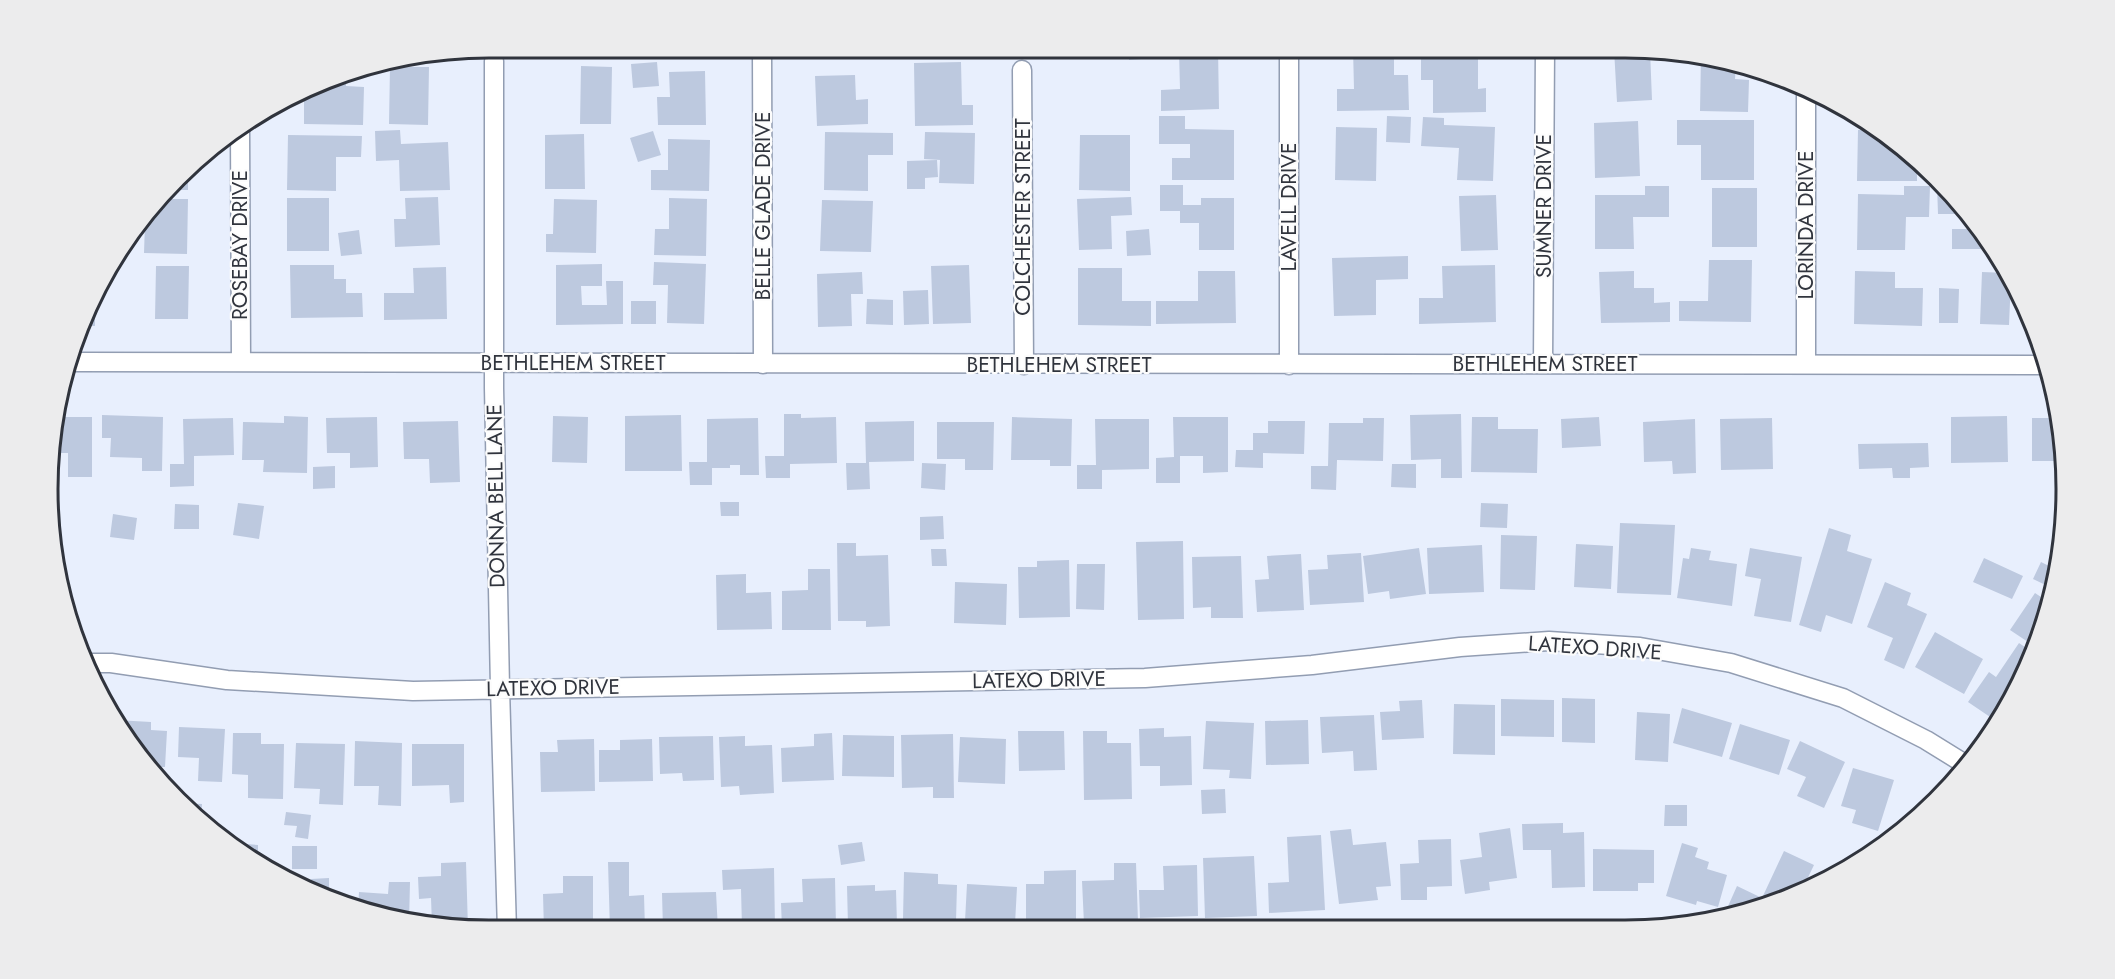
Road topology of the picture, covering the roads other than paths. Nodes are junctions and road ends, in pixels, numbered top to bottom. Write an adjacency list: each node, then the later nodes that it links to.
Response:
1 (762, 58): 12 (street, BELLE GLADE DRIVE)
2 (1289, 58): 16 (street, LAVELL DRIVE)
3 (1545, 58): 13 (street, SUMNER DRIVE)
4 (494, 61): 11 (street, DONNA BELL LANE)
5 (1022, 70): 15 (street, COLCHESTER STREET)
6 (1806, 98): 10 (street, LORINDA DRIVE)
7 (240, 138): 9 (street, ROSEBAY DRIVE)
8 (78, 362): 9 (street, BETHLEHEM STREET)
9 (241, 362): 11 (street, BETHLEHEM STREET)
10 (1806, 363): 13 (street, BETHLEHEM STREET); 14 (street, BETHLEHEM STREET)
11 (494, 364): 12 (street, BETHLEHEM STREET); 18 (street, DONNA BELL LANE)
12 (763, 364): 15 (street, BETHLEHEM STREET)
13 (1543, 364): 16 (street, BETHLEHEM STREET)
14 (2038, 364)
15 (1024, 365): 16 (street, BETHLEHEM STREET)
16 (1289, 365)
17 (95, 663): 18 (street, LATEXO DRIVE)
18 (500, 688): 19 (street, LATEXO DRIVE); 20 (street, DONNA BELL LANE)
19 (1960, 761)
20 (507, 920)

